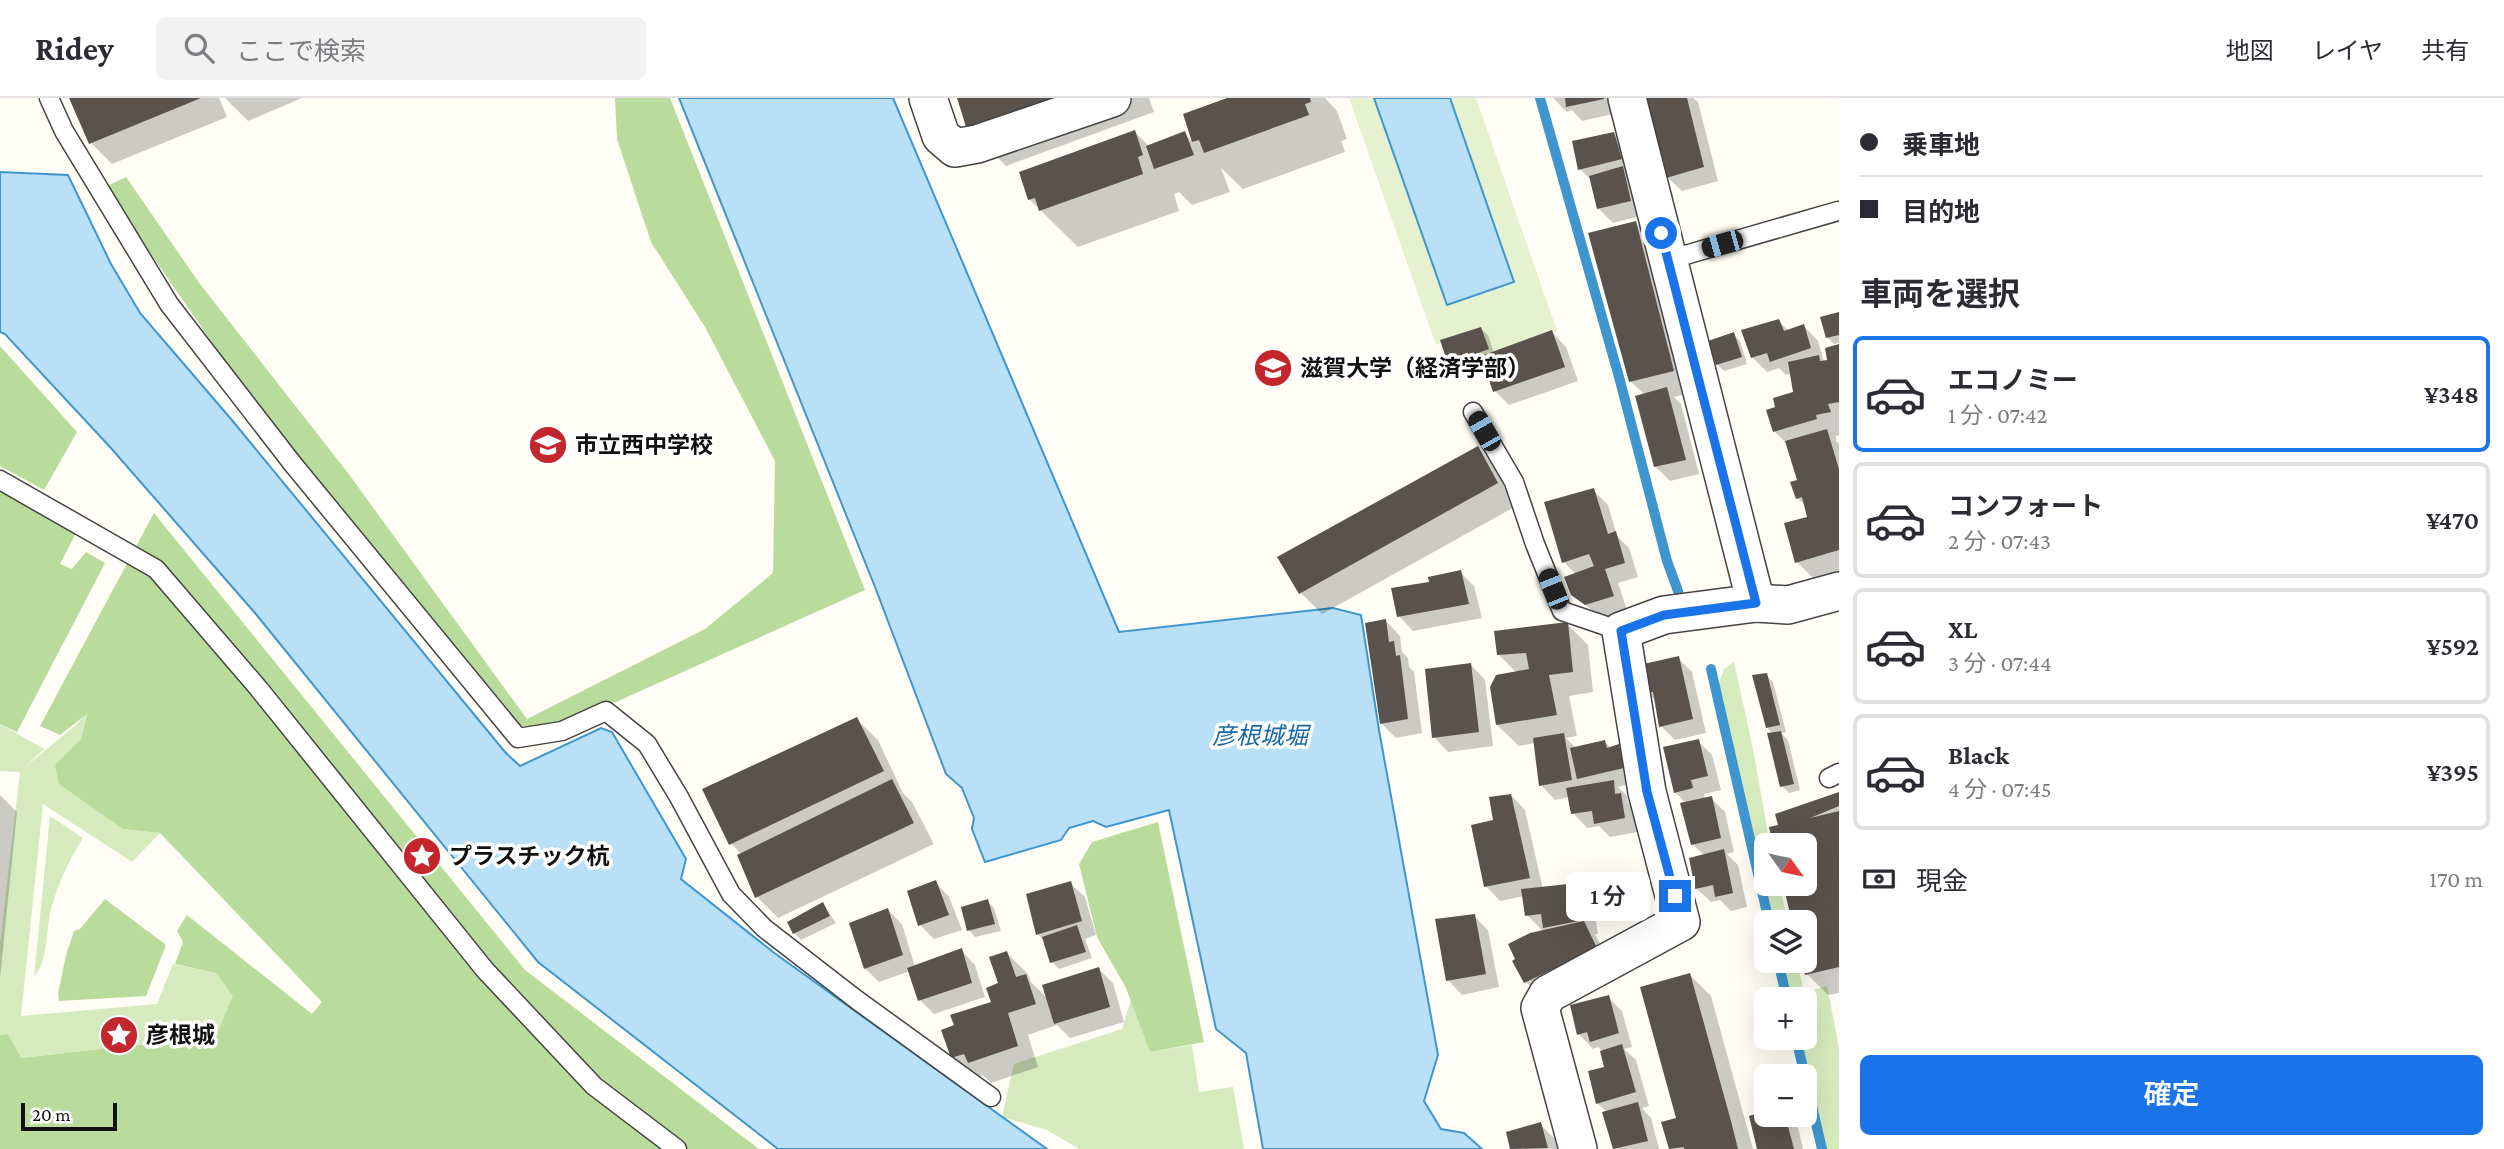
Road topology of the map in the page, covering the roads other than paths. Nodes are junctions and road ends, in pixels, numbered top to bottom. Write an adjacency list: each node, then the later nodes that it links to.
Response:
1 (49, 98): 12 (lane)
2 (928, 98): 3 (street)
3 (1112, 98)
4 (1627, 98): 6 (street)
5 (1838, 211): 6 (lane)
6 (1668, 260): 10 (street)
7 (1473, 412): 11 (lane)
8 (0, 480): 13 (lane)
9 (1839, 591): 10 (street)
10 (1756, 603): 11 (street)
11 (1621, 631): 14 (street)
12 (991, 1097)
13 (677, 1149)
14 (1578, 1149)

